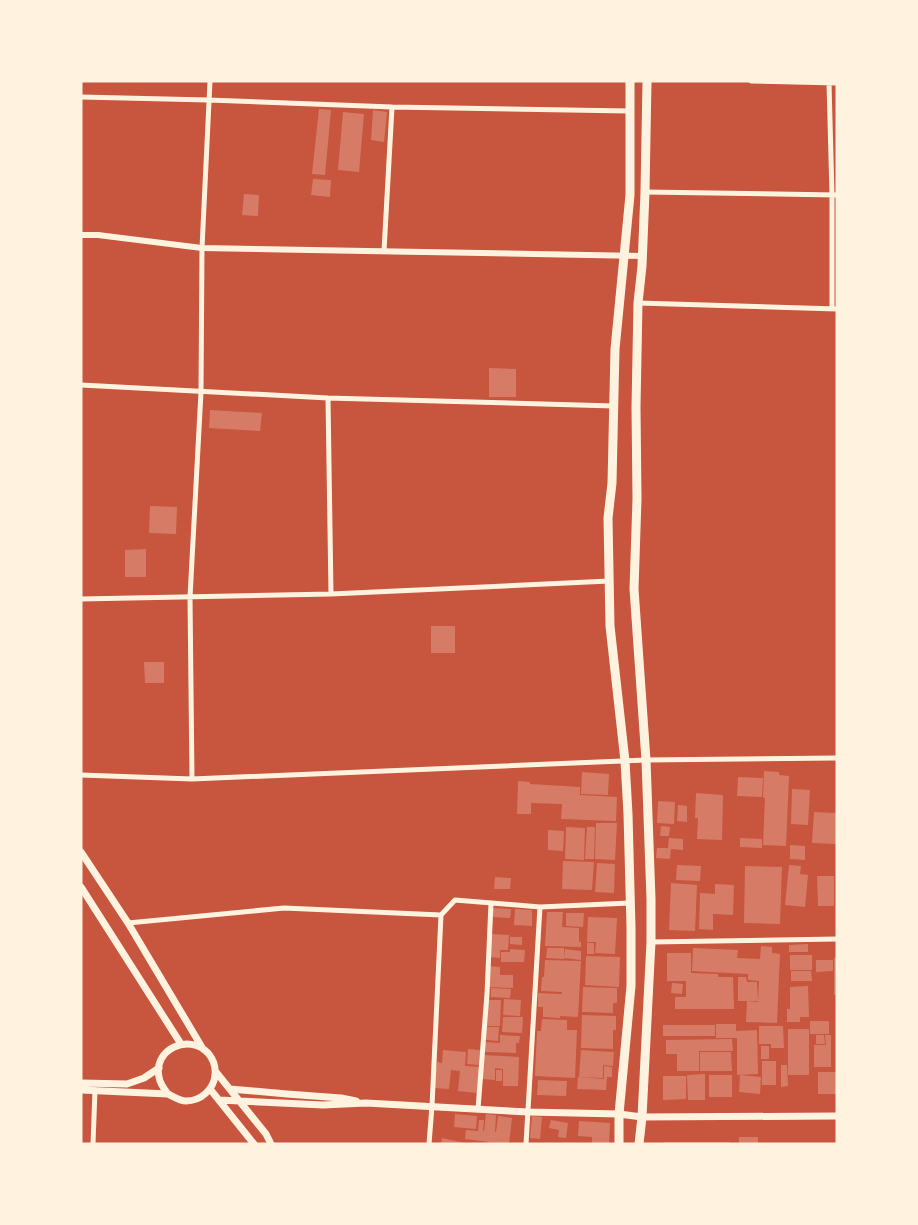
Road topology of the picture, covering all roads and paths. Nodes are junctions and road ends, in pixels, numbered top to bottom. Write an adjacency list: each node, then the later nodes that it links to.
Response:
1 (210, 81): 8 (street)
2 (630, 81): 10 (highway)
3 (646, 81): 11 (highway)
4 (751, 81): 5 (street)
5 (829, 83): 6 (street); 12 (street)
6 (837, 83)
7 (81, 97): 8 (street)
8 (208, 100): 9 (street); 14 (street)
9 (392, 107): 10 (street); 15 (street)
10 (629, 111): 16 (highway)
11 (645, 192): 12 (street); 17 (highway)
12 (834, 195): 19 (street)
13 (81, 235): 14 (street)
14 (202, 248): 15 (street); 21 (street)
15 (384, 251): 16 (street)
16 (624, 256): 17 (street); 23 (highway)
17 (642, 256): 18 (highway)
18 (638, 302): 19 (street); 29 (highway)
19 (834, 309)
20 (81, 385): 21 (street)
21 (201, 392): 22 (street); 26 (street)
22 (328, 398): 23 (street); 25 (street)
23 (614, 406): 24 (highway)
24 (609, 581): 25 (street); 30 (highway)
25 (331, 594): 26 (street)
26 (190, 597): 27 (street); 32 (street)
27 (81, 599)
28 (837, 758): 29 (street)
29 (646, 760): 30 (street); 41 (highway)
30 (626, 761): 32 (street); 36 (highway)
31 (81, 775): 32 (street)
32 (192, 779)
33 (81, 852): 39 (main road)
34 (81, 887): 42 (main road)
35 (491, 903): 37 (street); 38 (street); 56 (street)
36 (630, 903): 37 (street); 58 (highway)
37 (540, 907): 57 (street)
38 (440, 915): 39 (street); 55 (street)
39 (128, 923): 43 (main road)
40 (837, 939): 41 (street)
41 (651, 942): 60 (highway)
42 (181, 1044): 43 (main road); 44 (main road)
43 (203, 1048): 45 (main road)
44 (159, 1068): 46 (main road); 51 (main road)
45 (216, 1072): 47 (main road); 48 (main road)
46 (81, 1083)
47 (210, 1089): 51 (main road); 52 (main road)
48 (230, 1089): 53 (main road); 54 (main road)
49 (81, 1090): 50 (main road)
50 (95, 1090): 51 (main road); 61 (street)
51 (168, 1094)
52 (219, 1100): 53 (main road); 62 (main road)
53 (239, 1100): 54 (main road); 63 (main road)
54 (366, 1103): 55 (main road)
55 (432, 1106): 56 (main road); 64 (street)
56 (478, 1109): 57 (main road)
57 (528, 1112): 58 (main road); 65 (street)
58 (619, 1114): 60 (main road); 66 (highway)
59 (837, 1116): 60 (main road)
60 (642, 1117): 67 (highway)
61 (93, 1144)
62 (254, 1144)
63 (271, 1144)
64 (429, 1144)
65 (526, 1144)
66 (619, 1144)
67 (639, 1144)

